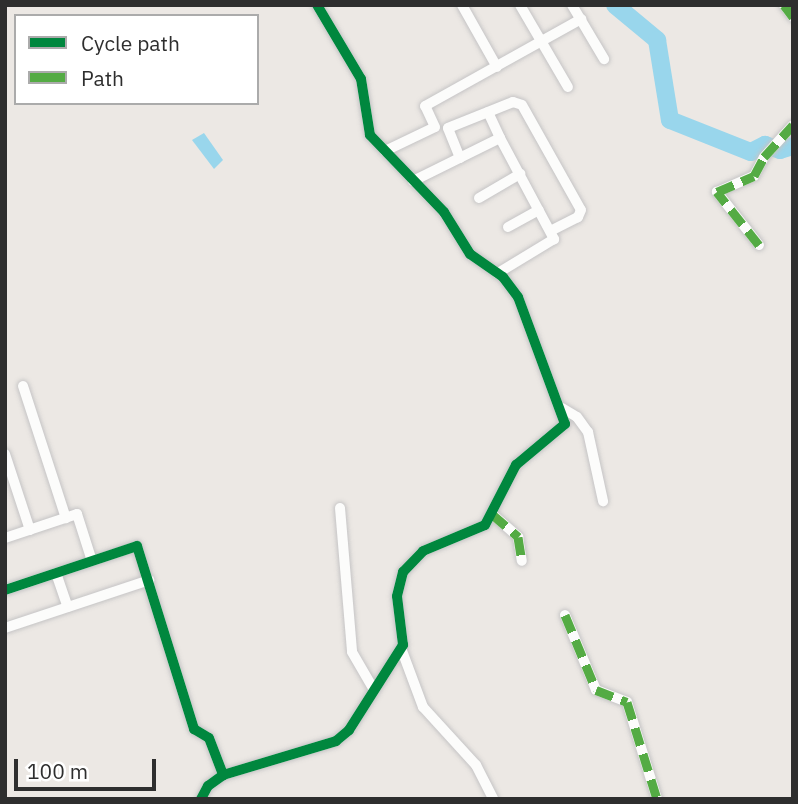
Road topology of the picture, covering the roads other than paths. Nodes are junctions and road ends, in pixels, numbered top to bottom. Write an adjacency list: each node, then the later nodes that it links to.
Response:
1 (317, 5): 15 (street)
2 (462, 5): 10 (street)
3 (520, 5): 8 (street)
4 (572, 5): 7 (street)
5 (784, 5): 6 (street)
6 (793, 17)
7 (581, 19): 8 (street); 9 (street)
8 (542, 42): 10 (street); 11 (street)
9 (604, 59)
10 (497, 67): 15 (street)
11 (568, 87)
12 (488, 112): 14 (street); 16 (street); 22 (street)
13 (793, 125): 23 (street)
14 (500, 138): 16 (street); 17 (street)
15 (385, 151): 18 (street)
16 (460, 158): 18 (street)
17 (520, 174): 19 (street); 20 (street)
18 (414, 181): 24 (street)
19 (480, 198)
20 (539, 210): 21 (street); 22 (street)
21 (508, 227)
22 (550, 231): 24 (street)
23 (759, 245)
24 (498, 273): 26 (street)
25 (23, 386): 31 (street)
26 (562, 408): 28 (street); 30 (street)
27 (5, 454): 32 (street)
28 (603, 501)
29 (340, 508): 43 (street)
30 (492, 514): 35 (street); 42 (street)
31 (66, 518): 32 (street); 34 (street)
32 (30, 530): 33 (street)
33 (5, 538)
34 (92, 561): 36 (street); 37 (street)
35 (522, 561)
36 (56, 573): 38 (street); 39 (street)
37 (149, 580): 39 (street); 44 (street)
38 (5, 590)
39 (68, 607): 41 (street)
40 (565, 615): 47 (street)
41 (5, 628)
42 (401, 648): 43 (street); 46 (street)
43 (374, 690): 44 (street)
44 (223, 775): 45 (street)
45 (201, 799)
46 (493, 799)
47 (657, 799)

